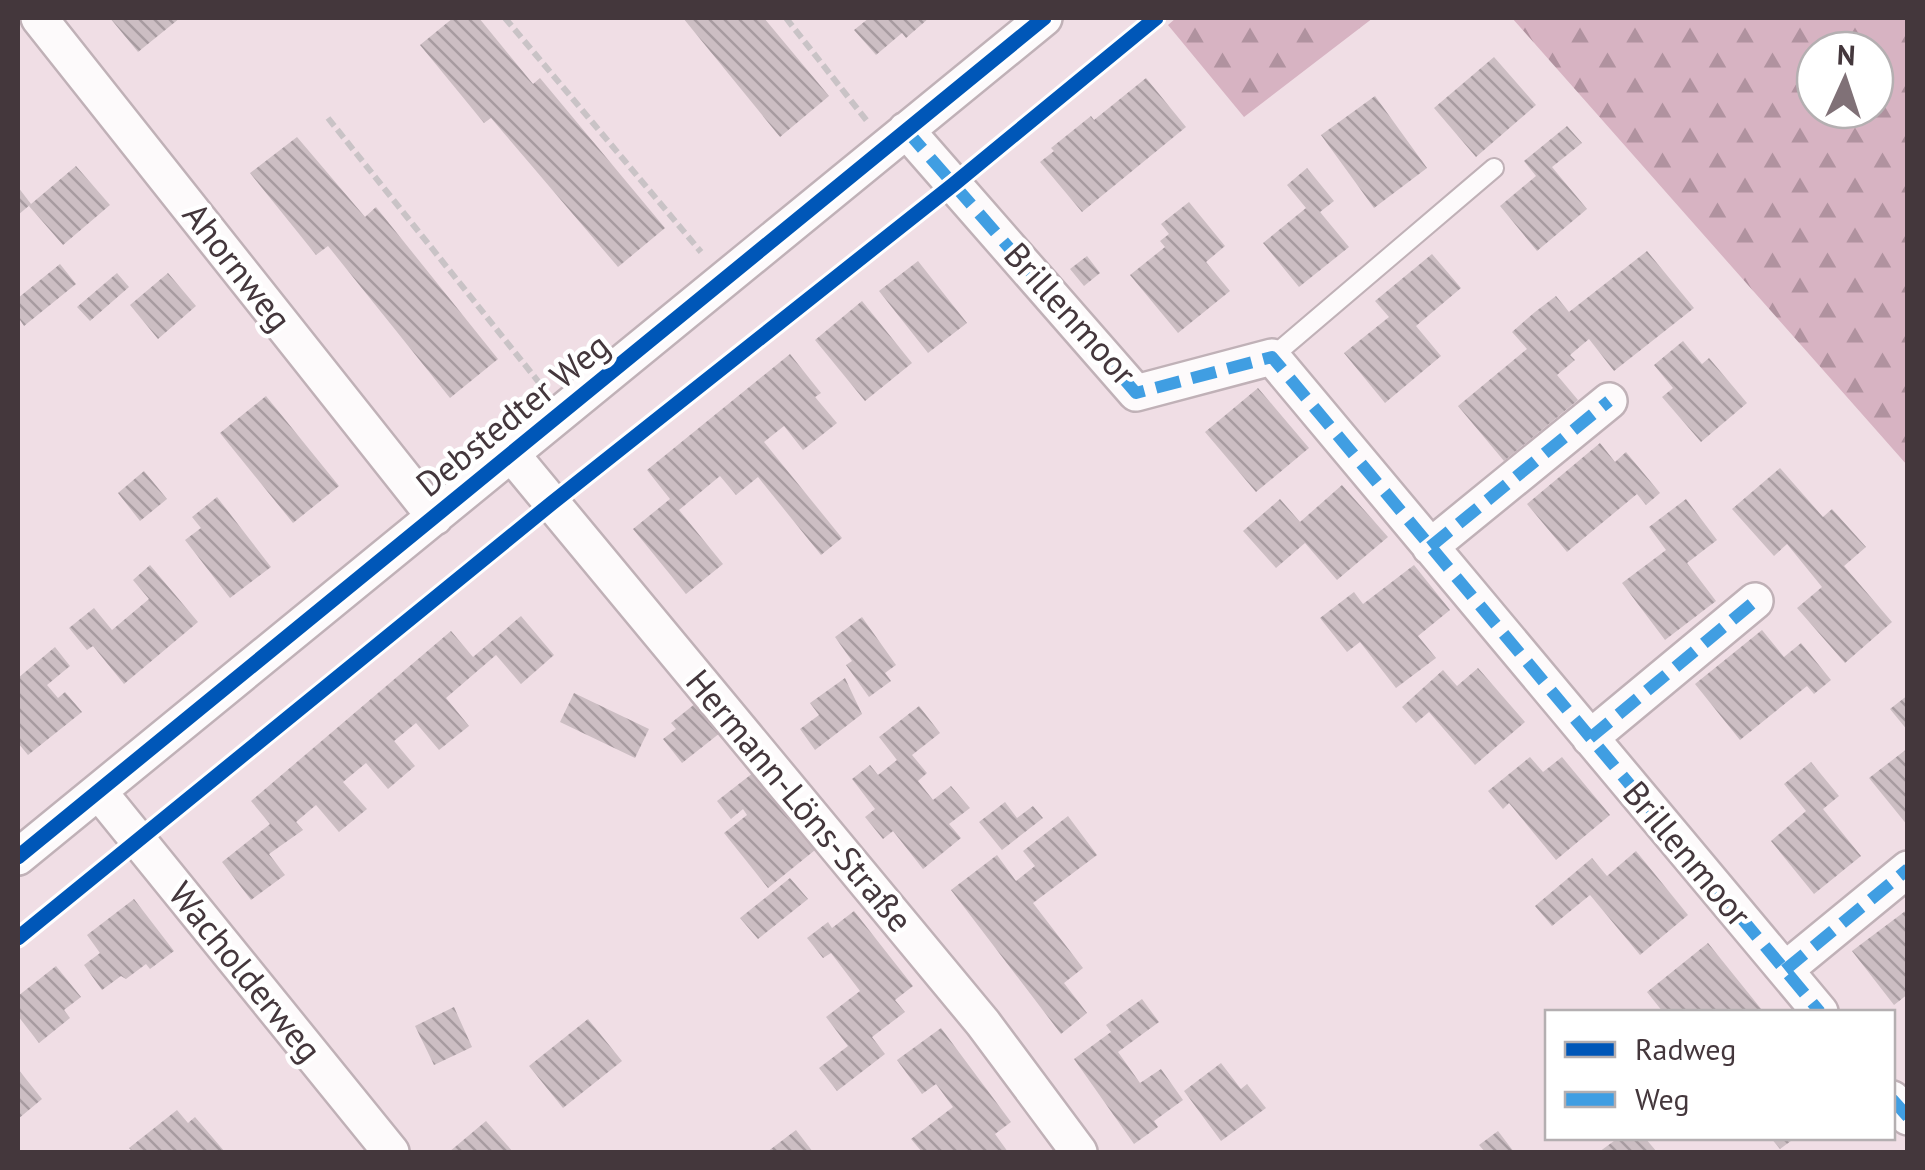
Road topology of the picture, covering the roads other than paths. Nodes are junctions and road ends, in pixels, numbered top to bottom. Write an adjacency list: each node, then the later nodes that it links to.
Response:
1 (39, 18): 8 (street, Ahornweg)
2 (1044, 18): 3 (street, Debstedter Weg)
3 (896, 138): 5 (street, Brillenmoor); 7 (street, Debstedter Weg)
4 (1494, 168): 5 (lane)
5 (1272, 358): 9 (street, Brillenmoor)
6 (1609, 400): 9 (street)
7 (512, 455): 8 (street, Debstedter Weg); 18 (street, Hermann-Löns-Straße)
8 (436, 516): 12 (street, Debstedter Weg)
9 (1430, 547): 11 (street, Brillenmoor)
10 (1755, 601): 11 (street)
11 (1590, 738): 15 (street, Brillenmoor)
12 (99, 792): 13 (street, Debstedter Weg); 17 (street, Wacholderweg)
13 (18, 857)
14 (1908, 869): 15 (street)
15 (1785, 970): 16 (street, Brillenmoor)
16 (1818, 1010)
17 (391, 1152)
18 (1079, 1152)

